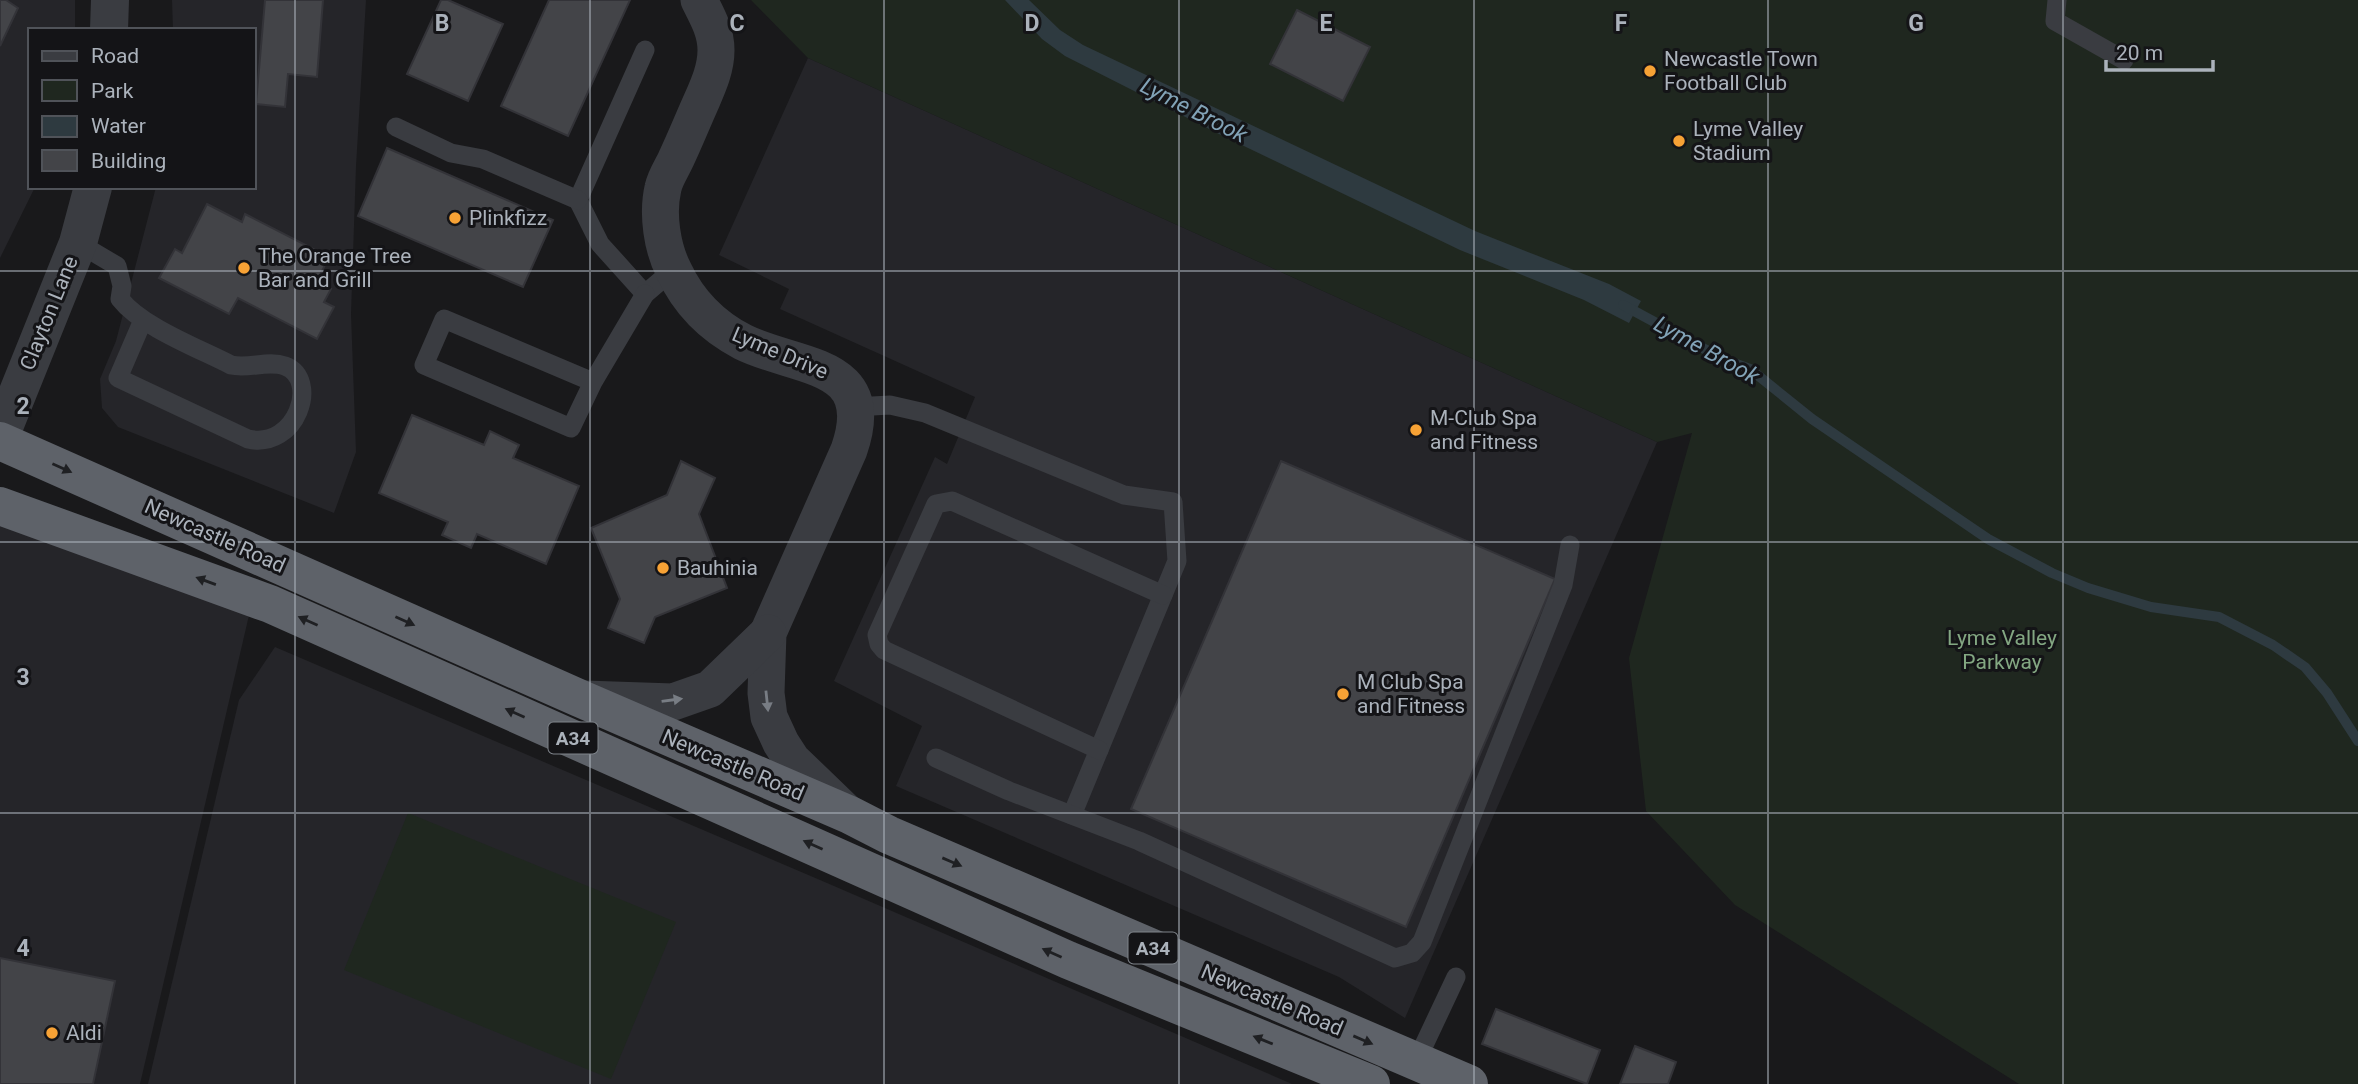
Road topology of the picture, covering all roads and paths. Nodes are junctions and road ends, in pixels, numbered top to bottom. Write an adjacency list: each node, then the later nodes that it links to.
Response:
1 (110, 0): 4 (street)
2 (699, 0): 11 (street, Lyme Drive)
3 (2057, 0): 6 (lane)
4 (109, 28)
5 (645, 50): 9 (lane)
6 (2124, 60)
7 (396, 127): 9 (lane)
8 (92, 189): 10 (street, Clayton Lane)
9 (579, 200): 12 (lane)
10 (78, 243): 13 (lane); 16 (street, Clayton Lane)
11 (673, 270): 12 (lane); 15 (street, Lyme Drive)
12 (645, 294): 14 (lane)
13 (143, 320): 13 (lane)
14 (593, 382): 14 (lane)
15 (855, 407): 19 (lane); 20 (street)
16 (0, 439): 21 (highway, Newcastle Road / A34, one-way to 21)
17 (0, 506): 28 (highway, Newcastle Road / A34, one-way to 17)
18 (1570, 545): 25 (lane)
19 (1163, 595): 22 (lane); 22 (lane)
20 (768, 633): 21 (street, one-way to 20); 24 (street, one-way to 24)
21 (579, 698): 24 (highway, Newcastle Road / A34)
22 (1099, 750): 25 (lane)
23 (936, 758): 25 (lane)
24 (850, 815): 27 (highway, Newcastle Road / A34, one-way to 27)
25 (1072, 815)
26 (1456, 977): 27 (lane)
27 (1416, 1062): 29 (highway, Newcastle Road / A34)
28 (1371, 1084)
29 (1469, 1084)

